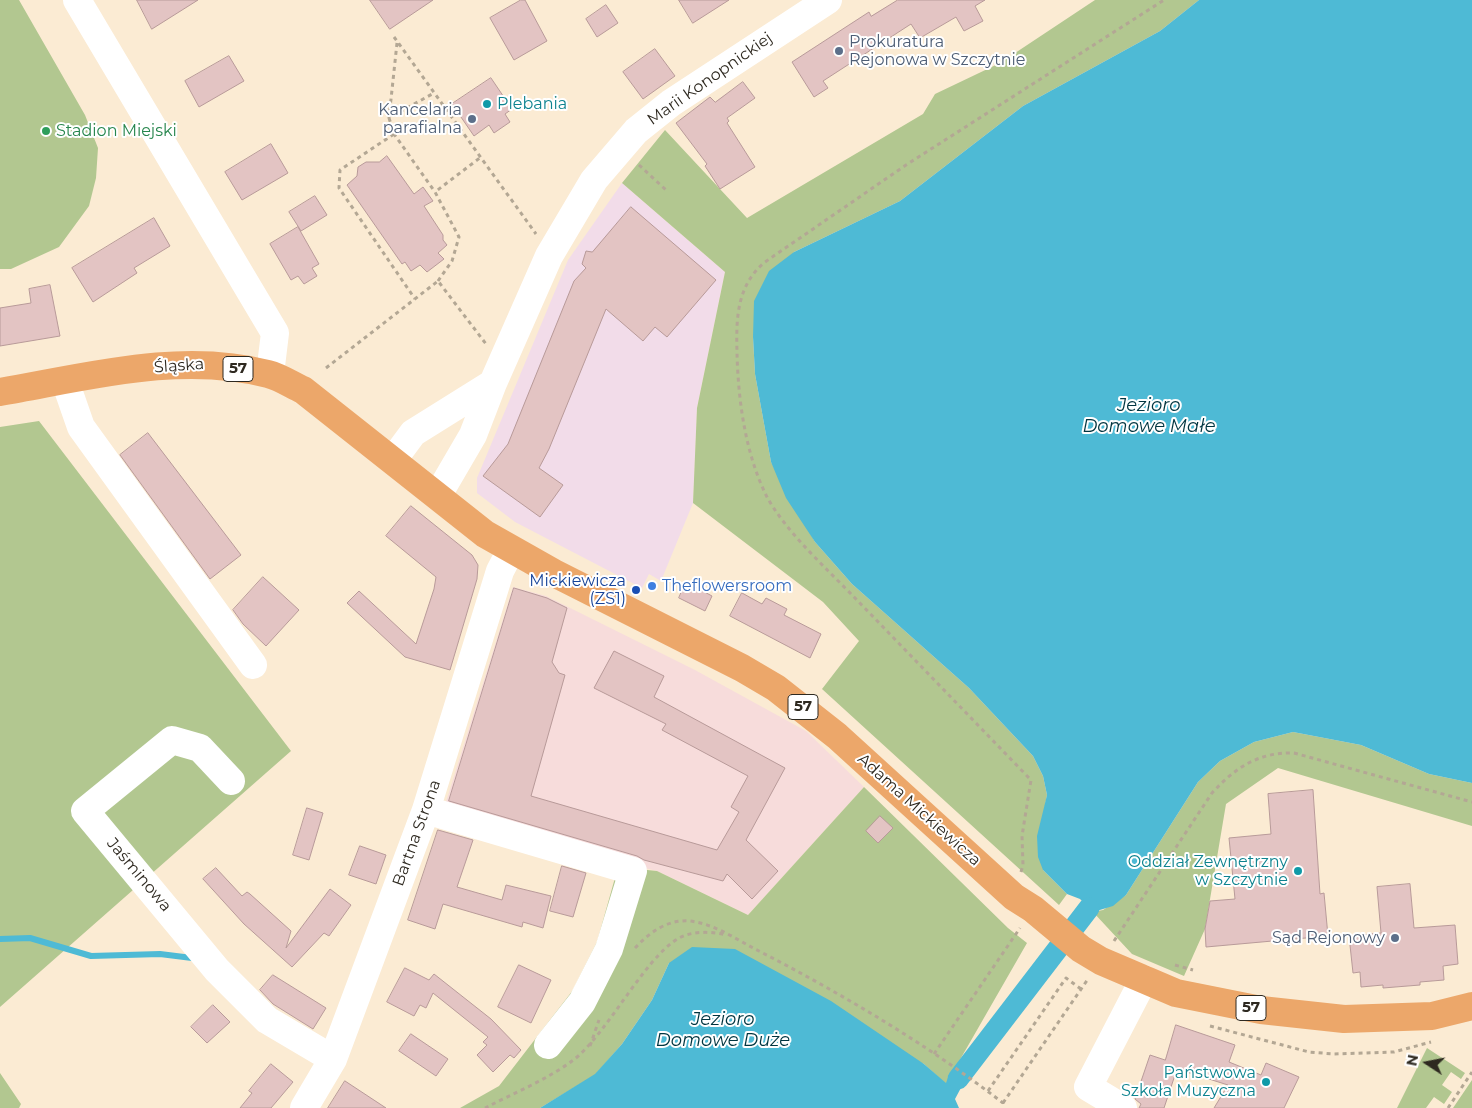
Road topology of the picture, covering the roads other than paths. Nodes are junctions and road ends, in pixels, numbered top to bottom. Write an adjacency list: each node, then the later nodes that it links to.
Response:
1 (77, 0): 3 (street)
2 (828, 0): 5 (street, Marii Konopnickiej)
3 (270, 374): 4 (main road, Śląska / 57); 7 (main road, Śląska / 57)
4 (65, 381): 6 (main road, Śląska / 57); 10 (street)
5 (493, 383): 7 (street); 8 (street, Marii Konopnickiej)
6 (0, 392)
7 (393, 460): 8 (main road, Śląska / 57)
8 (438, 495): 9 (main road, Adama Mickiewicza / 57)
9 (511, 550): 12 (street, Bartna Strona); 13 (main road, Adama Mickiewicza / 57)
10 (253, 665)
11 (231, 782): 16 (street, Jaśminowa)
12 (426, 810): 15 (street); 16 (street, Bartna Strona)
13 (1144, 979): 14 (main road, Adama Mickiewicza / 57); 18 (street)
14 (1472, 1006)
15 (548, 1045)
16 (333, 1059): 17 (street, Bartna Strona)
17 (304, 1108)
18 (1123, 1108)

